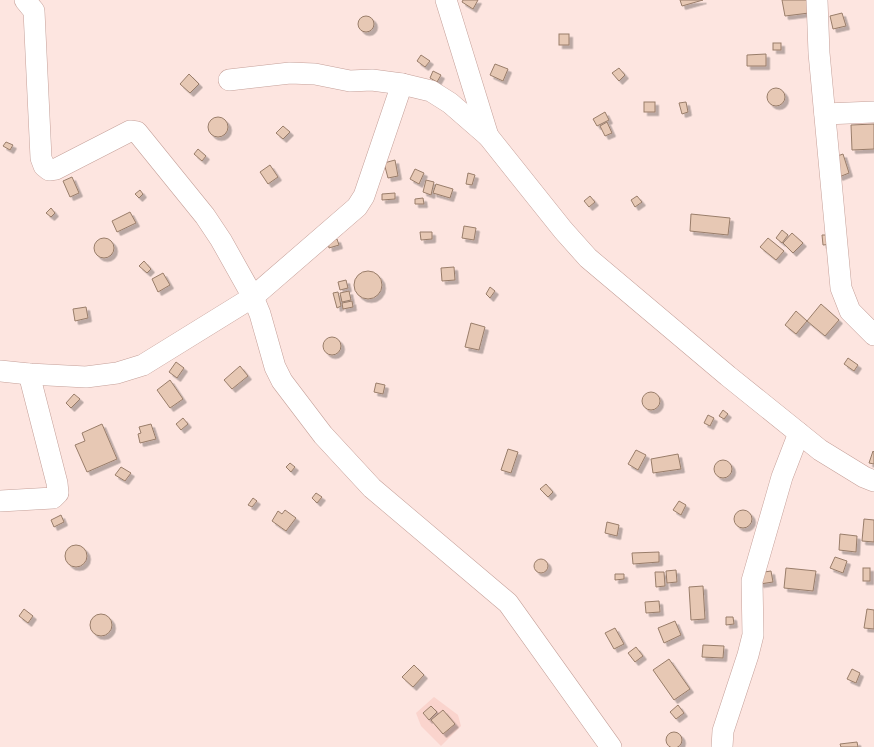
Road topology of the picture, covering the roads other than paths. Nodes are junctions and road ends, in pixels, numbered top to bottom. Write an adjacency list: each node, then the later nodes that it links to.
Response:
1 (26, 0): 9 (street)
2 (446, 0): 8 (street)
3 (817, 0): 7 (street)
4 (229, 80): 5 (street)
5 (402, 84): 8 (street); 9 (street)
6 (874, 112): 7 (street)
7 (824, 114): 10 (street)
8 (488, 136): 13 (street)
9 (253, 297): 12 (street); 16 (street)
10 (874, 335)
11 (0, 371): 12 (street)
12 (29, 374): 15 (street)
13 (799, 433): 14 (street); 17 (street)
14 (874, 481)
15 (0, 501)
16 (611, 747)
17 (722, 747)

